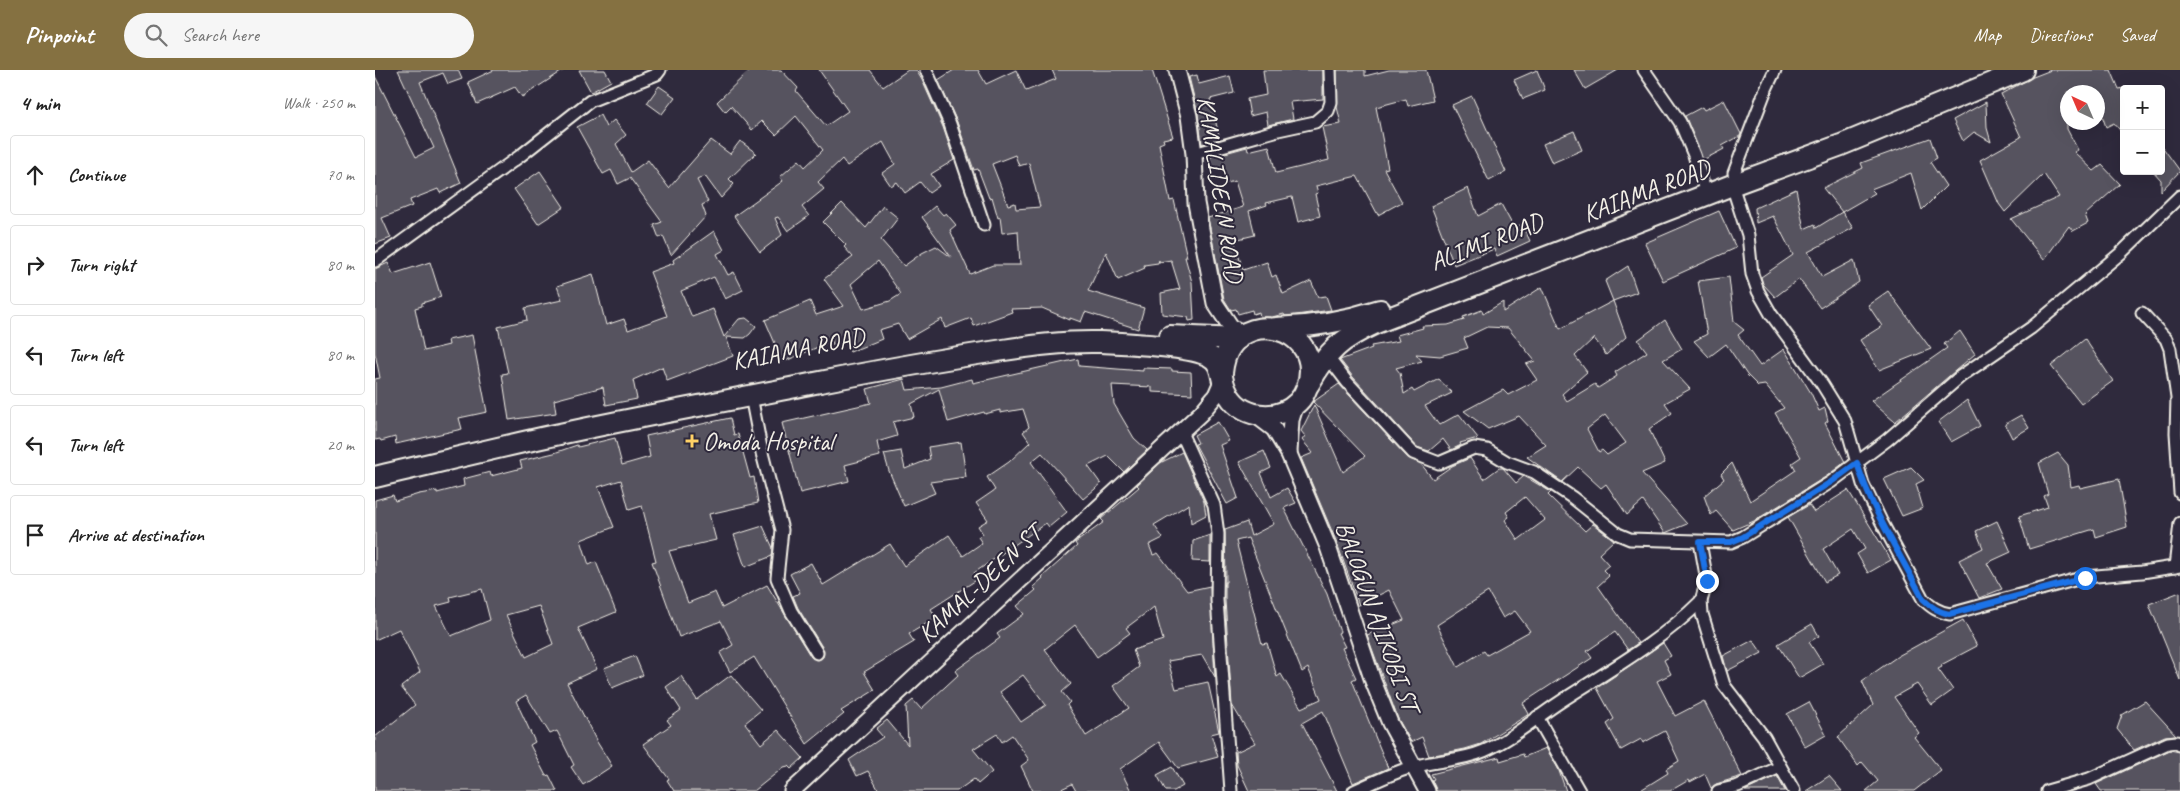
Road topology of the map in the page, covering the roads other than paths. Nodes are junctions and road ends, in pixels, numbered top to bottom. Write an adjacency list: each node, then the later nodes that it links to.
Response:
1 (660, 70): 14 (street)
2 (926, 70): 13 (street)
3 (1177, 70): 9 (street, KAMALIDEEN ROAD)
4 (1330, 70): 9 (street)
5 (1644, 70): 11 (street)
6 (1775, 70): 10 (street)
7 (1989, 70): 10 (highway, ALIMI ROAD)
8 (2023, 70): 10 (highway, KAIAMA ROAD)
9 (1195, 154): 17 (street, KAMALIDEEN ROAD)
10 (1733, 179): 11 (highway, ALIMI ROAD); 18 (highway, KAIAMA ROAD); 27 (street)
11 (1703, 184): 16 (highway, ALIMI ROAD)
12 (2180, 196): 27 (street)
13 (984, 225)
14 (375, 261)
15 (2142, 313): 30 (street)
16 (1275, 328): 17 (highway); 20 (highway)
17 (1240, 336): 19 (highway); 28 (highway, KAIAMA ROAD)
18 (1327, 356): 20 (highway, KAIAMA ROAD); 32 (street)
19 (1222, 376): 21 (highway, KAIAMA ROAD); 23 (highway); 24 (street, KAMAL-DEEN ST)
20 (1308, 386): 22 (highway)
21 (751, 396): 29 (highway, KAIAMA ROAD); 35 (street)
22 (1296, 404): 23 (highway); 26 (street)
23 (1246, 410): 24 (street); 26 (street, BALOGUN AJIKOBI ST)
24 (1201, 412): 25 (street, KAMAL-DEEN ST)
25 (1180, 430): 40 (street, KAMAL-DEEN ST); 41 (street)
26 (1289, 454): 38 (street, BALOGUN AJIKOBI ST)
27 (1857, 463): 32 (street); 33 (street)
28 (375, 465)
29 (375, 477)
30 (2180, 493)
31 (2180, 523): 33 (street)
32 (1700, 542): 34 (street)
33 (2177, 566)
34 (1701, 601): 36 (street); 39 (street)
35 (817, 654)
36 (1537, 717): 38 (street); 44 (street)
37 (2180, 745): 47 (street)
38 (1413, 767): 42 (street); 43 (street, BALOGUN AJIKOBI ST)
39 (1780, 767): 45 (street); 46 (street)
40 (791, 791)
41 (1231, 791)
42 (1354, 791)
43 (1427, 791)
44 (1579, 791)
45 (1718, 791)
46 (1794, 791)
47 (2047, 791)

